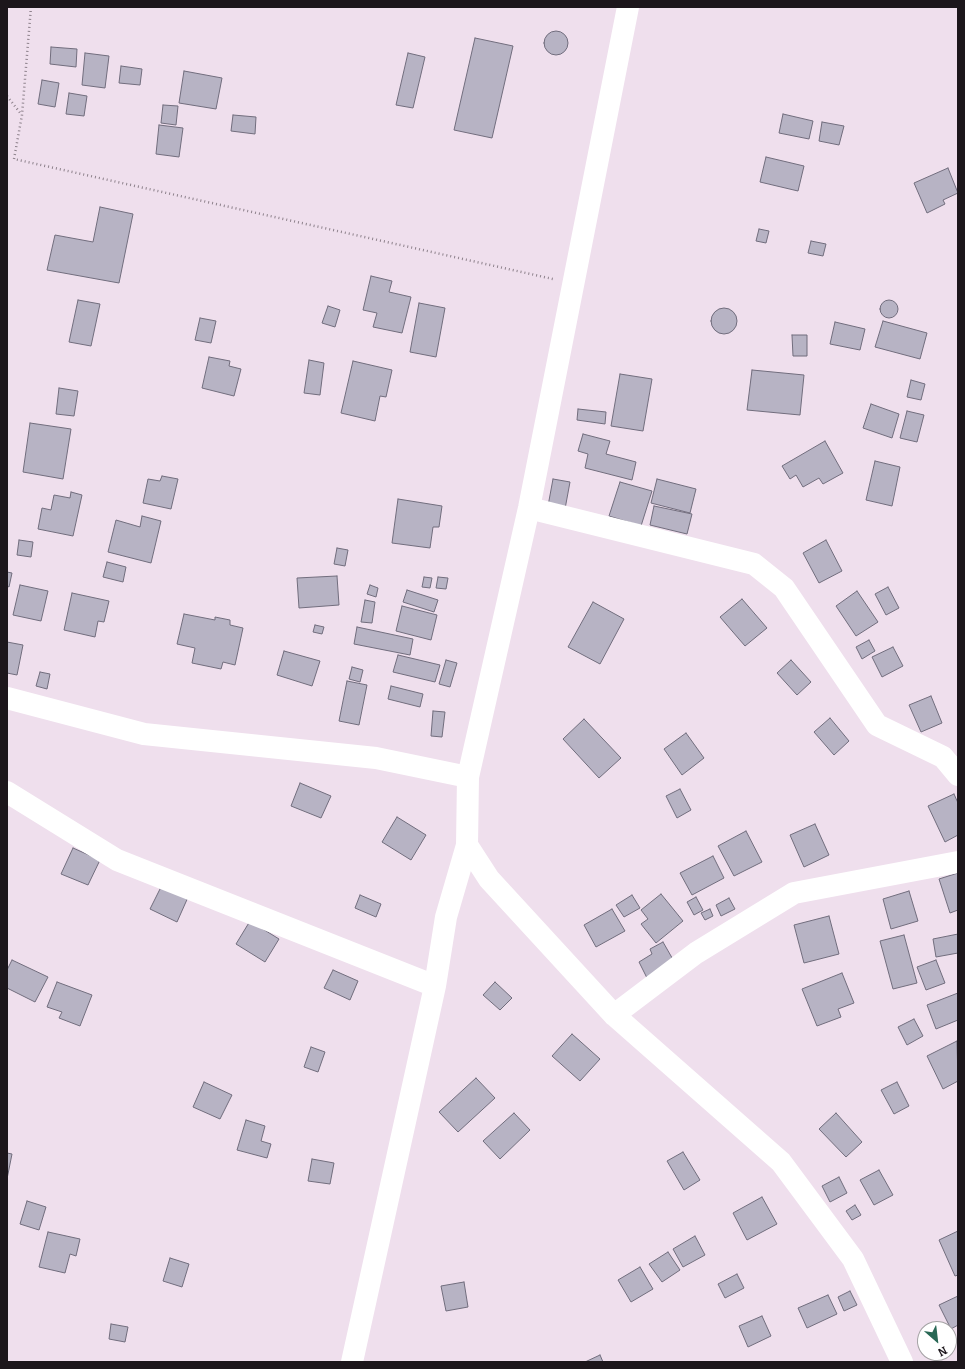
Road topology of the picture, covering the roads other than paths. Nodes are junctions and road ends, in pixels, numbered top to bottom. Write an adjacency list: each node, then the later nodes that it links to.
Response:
1 (628, 7): 2 (street)
2 (529, 508): 4 (street); 5 (street)
3 (7, 698): 5 (street)
4 (958, 775)
5 (468, 777): 7 (street)
6 (7, 792): 9 (street)
7 (467, 845): 9 (street); 10 (street)
8 (958, 862): 10 (street)
9 (435, 986): 11 (street)
10 (614, 1015): 12 (street)
11 (352, 1362)
12 (902, 1362)

